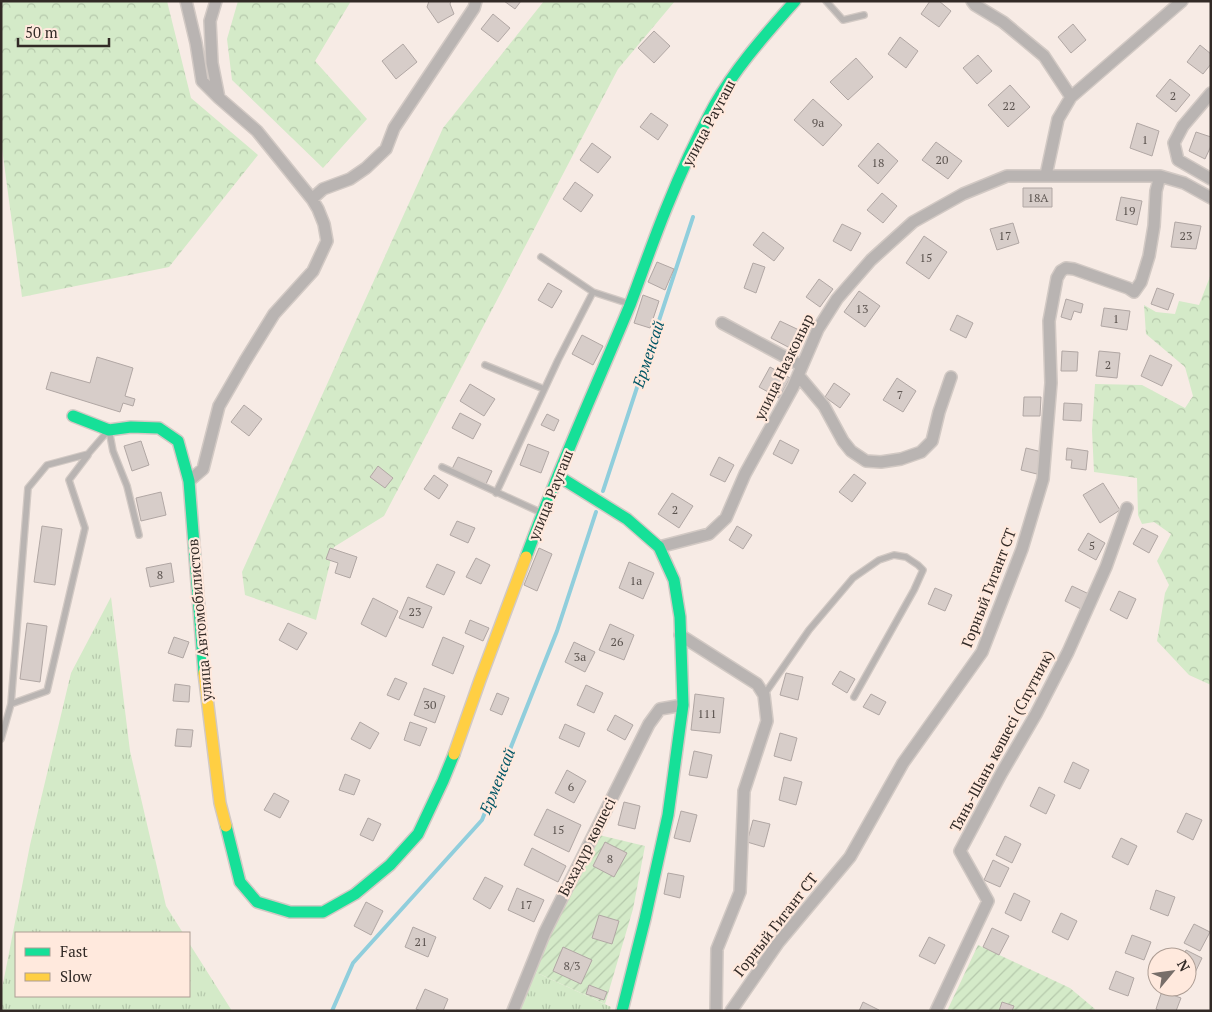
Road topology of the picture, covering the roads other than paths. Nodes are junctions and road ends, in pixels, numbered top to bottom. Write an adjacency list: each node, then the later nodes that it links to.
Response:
1 (186, 1): 11 (street)
2 (216, 1): 11 (street)
3 (476, 1): 16 (street)
4 (795, 1): 19 (street, улица Раугаш)
5 (826, 1): 8 (lane)
6 (972, 1): 10 (street)
7 (1182, 1): 10 (street)
8 (864, 15)
9 (1211, 93): 14 (street)
10 (1071, 96): 12 (street)
11 (219, 98): 16 (street)
12 (1046, 175): 13 (street, улица Назконыр); 22 (street, улица Назконыр)
13 (1160, 176): 15 (street, улица Назконыр); 46 (street, Горный Гигант СТ)
14 (1211, 179)
15 (1211, 198)
16 (312, 199): 30 (street)
17 (541, 257): 18 (lane)
18 (593, 292): 19 (lane); 24 (lane)
19 (630, 304): 29 (street, улица Раугаш)
20 (722, 323): 22 (street)
21 (485, 365): 24 (lane)
22 (800, 371): 23 (street); 35 (street, улица Назконыр)
23 (950, 377)
24 (544, 389): 31 (lane)
25 (73, 416): 26 (street, улица Автомобилистов)
26 (109, 430): 27 (lane); 30 (street, улица Автомобилистов); 34 (lane)
27 (88, 454): 39 (lane); 39 (lane)
28 (442, 467): 31 (lane)
29 (558, 476): 33 (street, улица Раугаш); 35 (street)
30 (188, 480): 42 (street, улица Автомобилистов)
31 (496, 493): 33 (lane)
32 (1127, 508): 47 (street, Тянь-Шань көшесі (Спутник))
33 (542, 513): 42 (street, улица Раугаш)
34 (139, 535)
35 (659, 548): 36 (street)
36 (680, 635): 37 (street); 40 (street)
37 (764, 695): 38 (lane); 45 (street, Горный Гигант СТ)
38 (854, 697)
39 (11, 704): 41 (lane)
40 (683, 705): 43 (street, Бахадүр көшесі); 44 (street)
41 (1, 740)
42 (257, 902)
43 (513, 1011)
44 (622, 1011)
45 (716, 1011)
46 (731, 1011)
47 (936, 1011)

